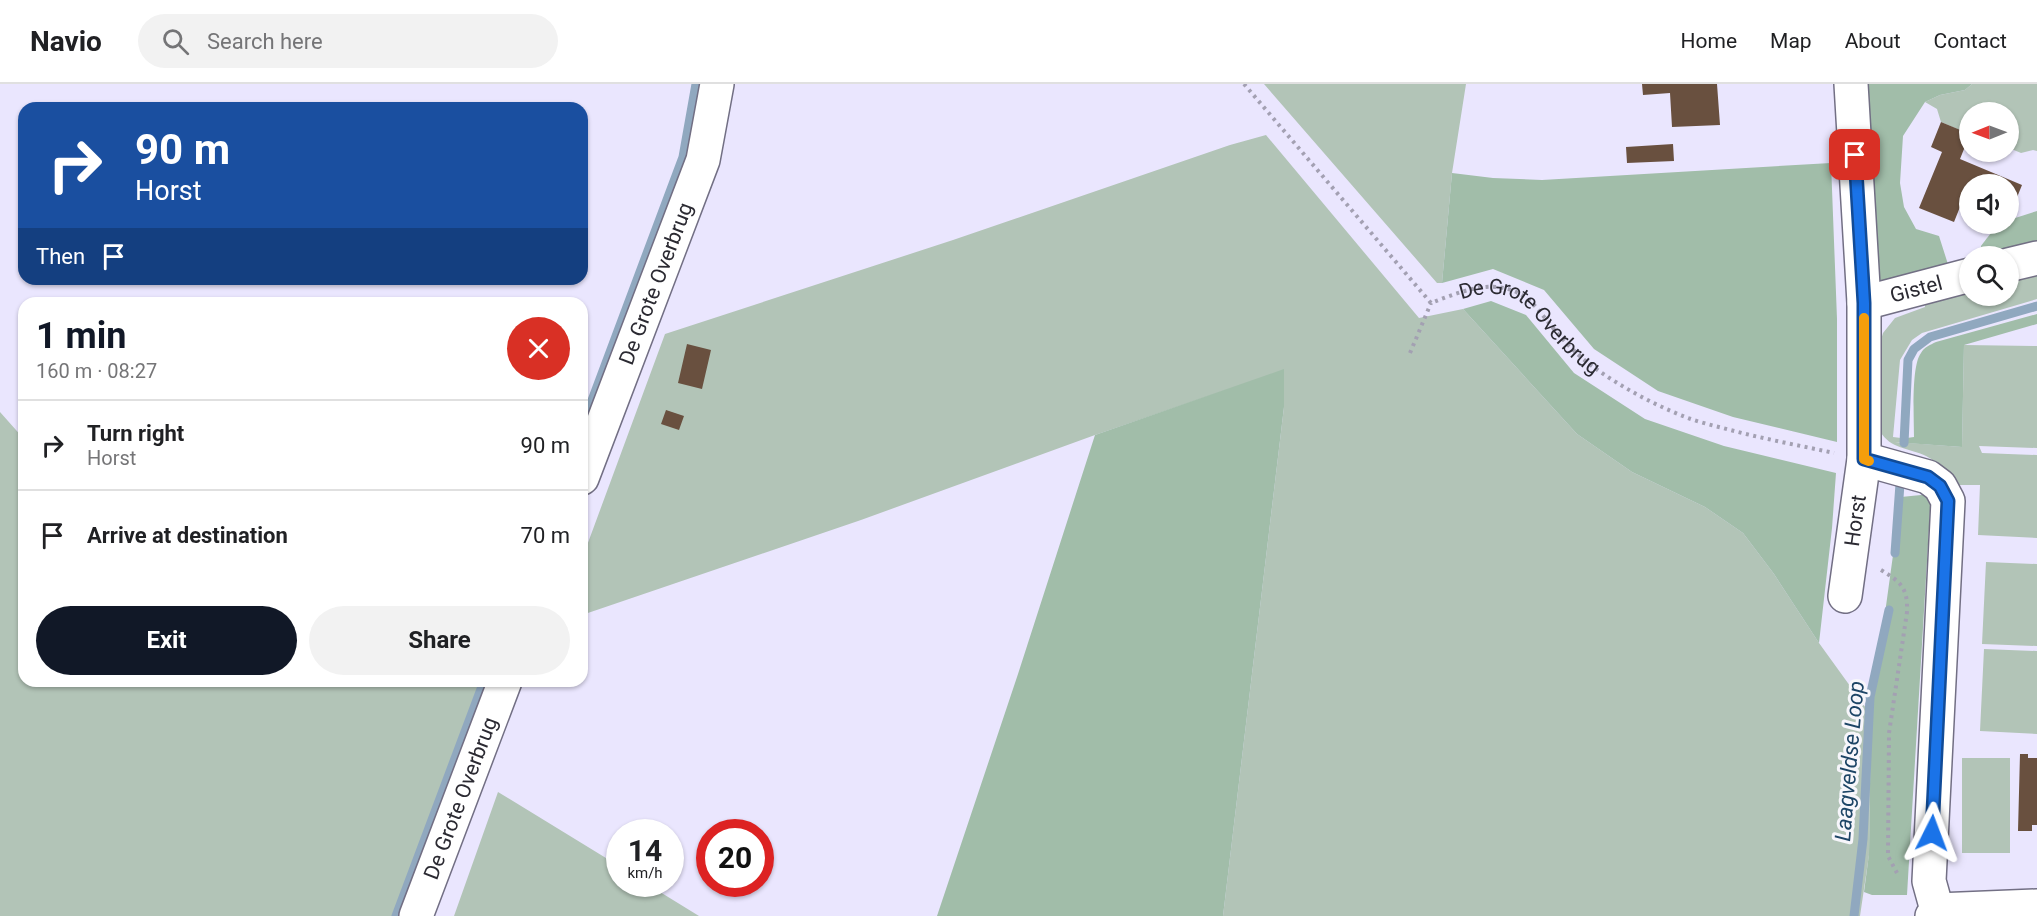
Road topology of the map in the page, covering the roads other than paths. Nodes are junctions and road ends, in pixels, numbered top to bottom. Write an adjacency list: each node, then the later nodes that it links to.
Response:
1 (717, 84): 8 (street, De Grote Overbrug)
2 (1851, 84): 6 (street, Horst)
3 (2037, 258): 4 (street)
4 (2019, 262)
5 (1959, 278): 6 (street, Gistel)
6 (1864, 303): 7 (street, Horst)
7 (1864, 459): 9 (street, Horst); 11 (street)
8 (588, 462)
9 (1845, 596)
10 (503, 687): 13 (street, De Grote Overbrug)
11 (1939, 897): 12 (street)
12 (2037, 906)
13 (416, 916)

